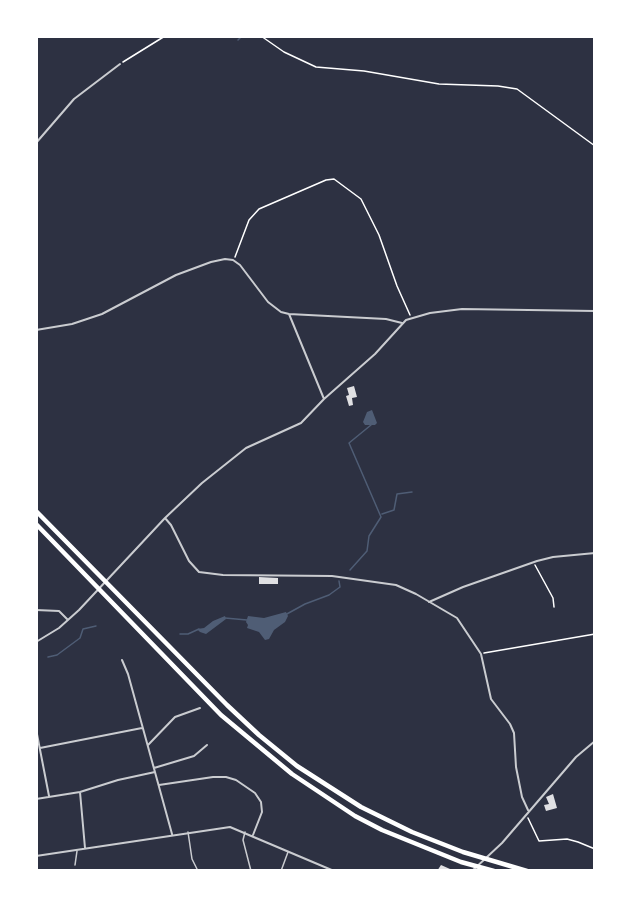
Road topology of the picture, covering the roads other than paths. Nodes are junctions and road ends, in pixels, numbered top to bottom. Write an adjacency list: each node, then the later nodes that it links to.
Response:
1 (120, 64): 2 (street)
2 (36, 143)
3 (595, 311): 5 (street)
4 (289, 314): 5 (street); 6 (street); 7 (street)
5 (402, 323): 7 (street)
6 (36, 330)
7 (324, 399): 9 (street)
8 (36, 510): 47 (highway)
9 (165, 518): 12 (street); 14 (street)
10 (36, 524): 46 (highway)
11 (595, 553): 12 (street)
12 (429, 602): 31 (street)
13 (36, 610): 14 (street)
14 (68, 620): 15 (street)
15 (36, 642)
16 (122, 660): 18 (street)
17 (200, 708): 21 (street)
18 (142, 728): 21 (street); 23 (street)
19 (36, 729): 23 (street)
20 (595, 741): 31 (street)
21 (148, 745): 26 (street)
22 (207, 745): 26 (street)
23 (40, 748): 24 (street)
24 (42, 761): 25 (street); 29 (street)
25 (36, 762)
26 (155, 770): 27 (street); 28 (street)
27 (159, 785): 34 (street); 35 (street)
28 (80, 792): 29 (street); 36 (street)
29 (49, 796): 30 (street)
30 (36, 799)
31 (527, 812): 45 (street)
32 (188, 832): 33 (street); 34 (street); 41 (lane)
33 (245, 832): 35 (street); 42 (lane)
34 (172, 834): 36 (street)
35 (253, 835): 38 (street)
36 (85, 848): 37 (street)
37 (78, 849): 39 (street); 40 (lane)
38 (288, 851): 43 (lane); 44 (street)
39 (36, 856)
40 (75, 865)
41 (198, 871)
42 (251, 871)
43 (281, 871)
44 (334, 871)
45 (472, 871)
46 (494, 871)
47 (527, 871)

